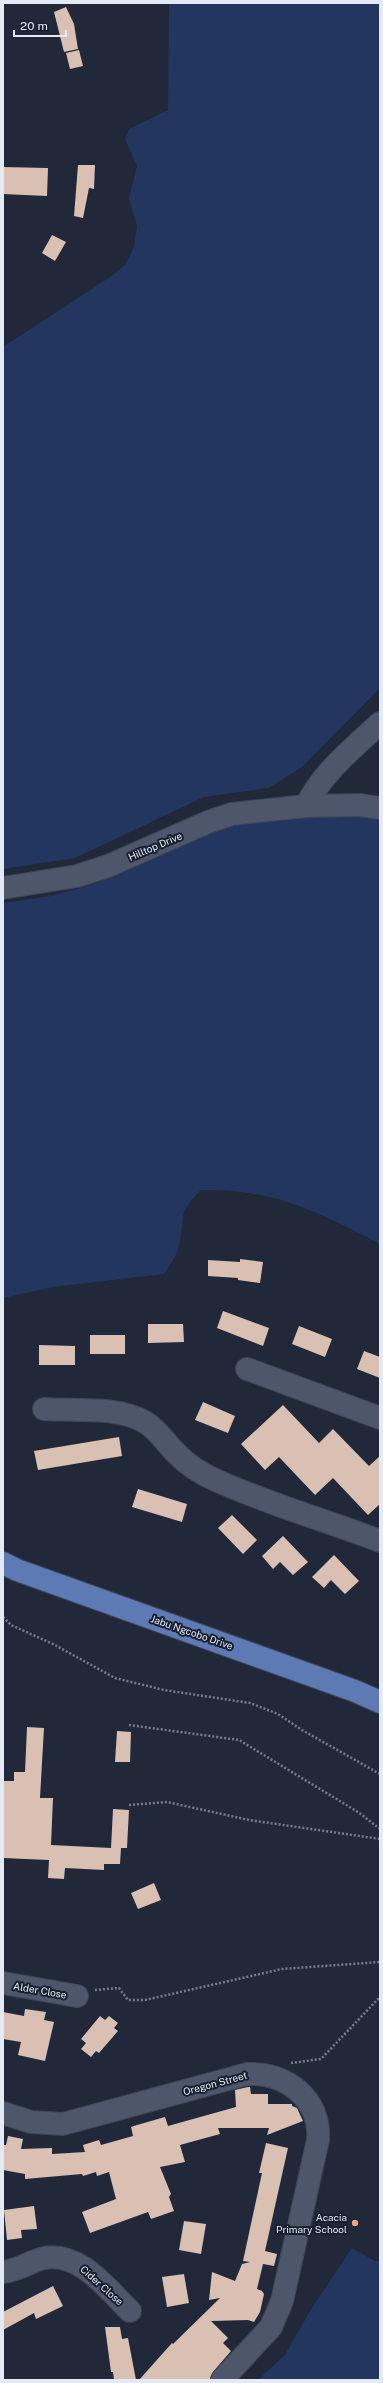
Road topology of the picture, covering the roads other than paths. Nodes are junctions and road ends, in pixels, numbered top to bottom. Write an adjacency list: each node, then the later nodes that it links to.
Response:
1 (380, 723): 2 (street)
2 (306, 806): 3 (street, Hilltop Drive); 4 (street, Hilltop Drive)
3 (380, 808)
4 (3, 888)
5 (247, 1369): 7 (street)
6 (44, 1409): 8 (street)
7 (380, 1418)
8 (380, 1541)
9 (3, 1564): 10 (main road, Jabu Ngcobo Drive)
10 (380, 1702)
11 (3, 1983): 12 (street, Alder Close)
12 (77, 1996)
13 (3, 2113): 16 (street, Oregon Street)
14 (3, 2272): 15 (street, Cider Close)
15 (130, 2311)
16 (222, 2380)

